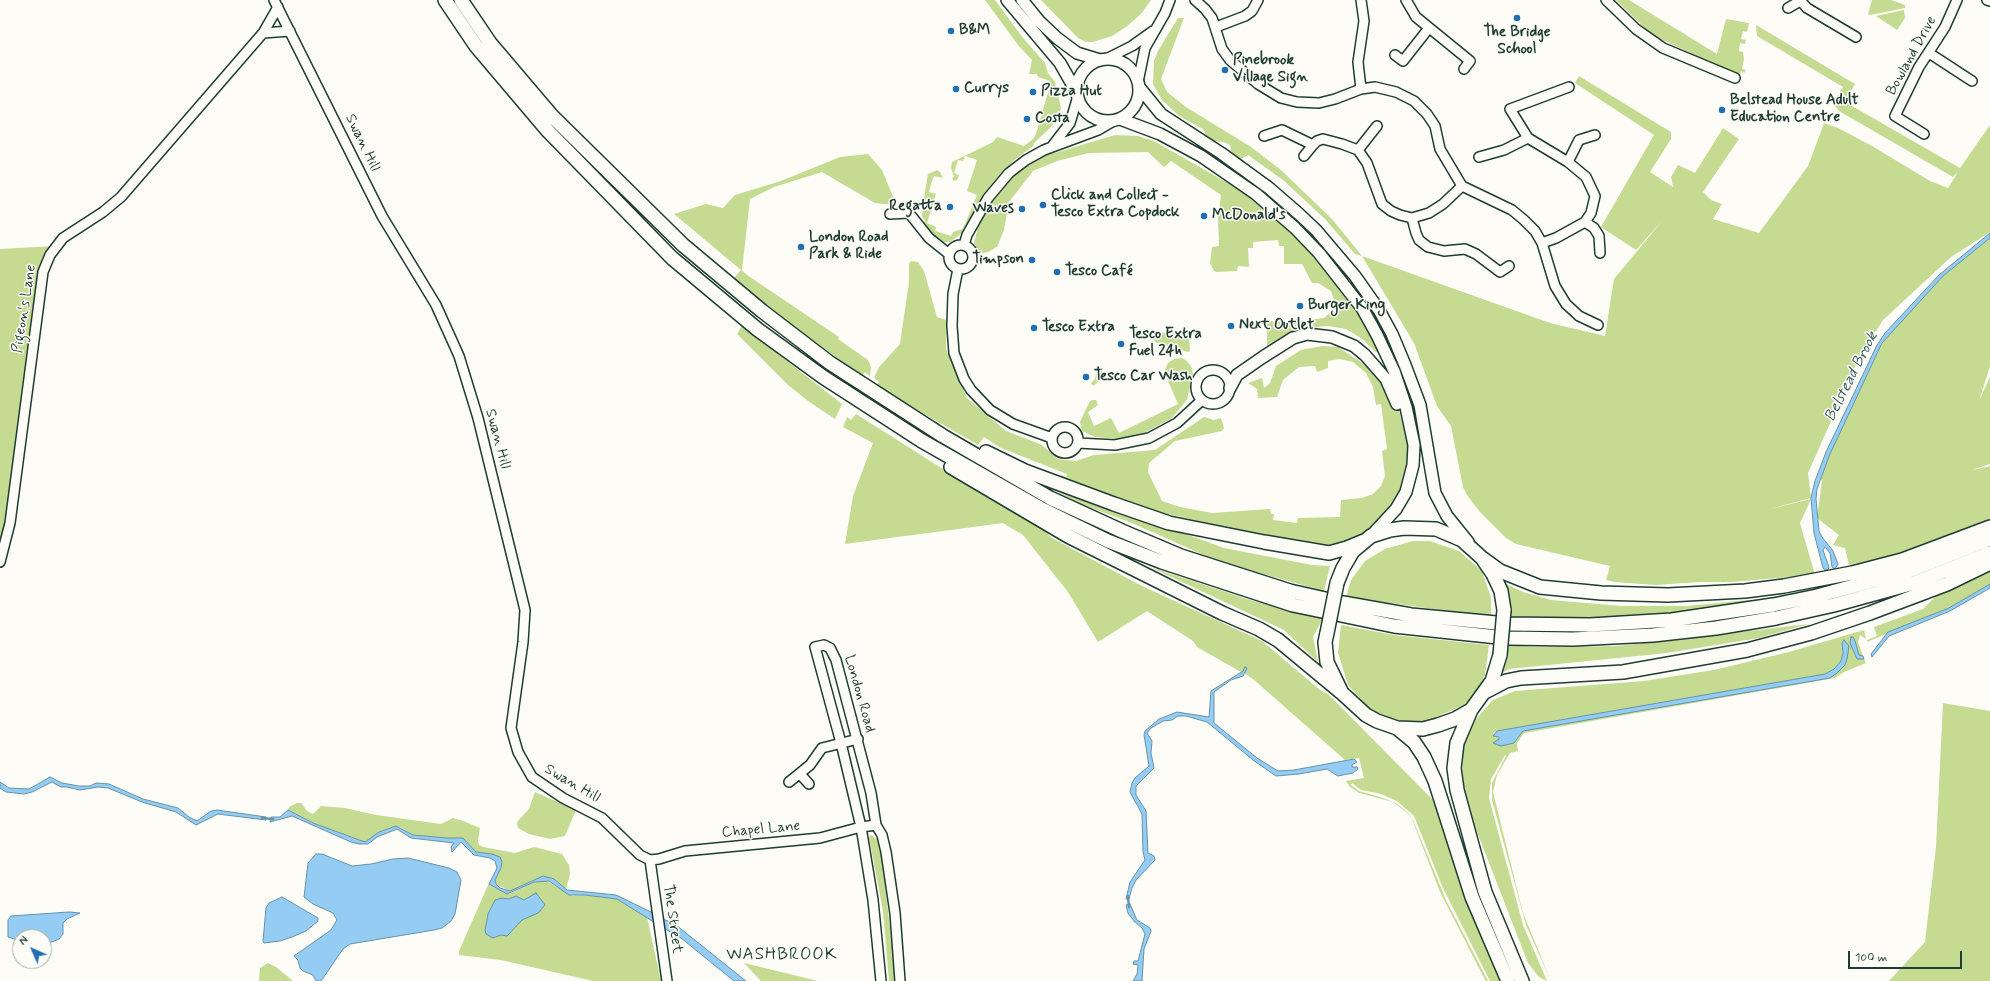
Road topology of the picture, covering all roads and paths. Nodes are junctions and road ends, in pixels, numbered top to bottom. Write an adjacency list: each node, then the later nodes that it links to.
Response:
1 (445, 0): 58 (highway)
2 (461, 0): 59 (highway)
3 (1007, 0): 32 (main road)
4 (1022, 0): 25 (main road)
5 (1170, 0): 19 (street)
6 (1195, 0): 17 (street)
7 (1257, 0): 17 (street)
8 (1361, 0): 31 (street)
9 (1406, 0): 18 (street)
10 (1606, 0): 27 (street)
11 (1800, 0): 16 (street); 22 (street)
12 (1957, 0): 23 (street, Bowland Drive)
13 (1987, 0): 14 (street)
14 (1990, 2)
15 (276, 3): 20 (street, Swan Hill); 21 (street, Pigeon's Lane)
16 (1788, 8)
17 (1216, 27): 31 (street)
18 (1429, 28): 24 (street); 26 (street)
19 (1155, 29): 25 (street); 29 (street)
20 (290, 30): 21 (street); 82 (street, Swan Hill)
21 (263, 33): 69 (street, Pigeon's Lane)
22 (1856, 37)
23 (1928, 53): 28 (street); 35 (street, Bowland Drive)
24 (1395, 55)
25 (1103, 60): 29 (main road); 32 (main road)
26 (1464, 69)
27 (1735, 78)
28 (1972, 81)
29 (1139, 84): 33 (main road); 66 (main road)
30 (1569, 86): 38 (street)
31 (1361, 89): 45 (street)
32 (1078, 95): 33 (main road); 40 (street)
33 (1117, 120): 40 (street); 62 (main road)
34 (1377, 126): 41 (street)
35 (1924, 134)
36 (1595, 135): 44 (street)
37 (1264, 136): 39 (street)
38 (1528, 138): 43 (street); 44 (street)
39 (1313, 145): 41 (street); 42 (street)
40 (1052, 146): 50 (street)
41 (1358, 150): 47 (street)
42 (1304, 156)
43 (1479, 157)
44 (1568, 162): 48 (street)
45 (1462, 186): 47 (street); 49 (street)
46 (890, 214): 52 (street)
47 (1412, 218): 53 (street)
48 (1585, 222): 49 (street); 51 (street)
49 (1542, 243): 55 (street)
50 (964, 245): 52 (street); 54 (street)
51 (1600, 253)
52 (949, 254): 54 (street)
53 (1509, 266)
54 (958, 269): 60 (street)
55 (1598, 326)
56 (1230, 388): 57 (street); 57 (street); 62 (main road)
57 (1202, 400): 61 (street)
58 (894, 424): 67 (highway); 72 (highway)
59 (943, 436): 64 (highway); 65 (highway)
60 (1052, 438): 61 (street); 61 (street)
61 (1078, 443)
62 (1414, 445): 64 (main road)
63 (1990, 527): 68 (highway)
64 (1368, 538): 66 (highway); 72 (highway, bridge)
65 (1990, 539)
66 (1472, 547): 68 (highway)
67 (1990, 553)
68 (1482, 558): 71 (highway, bridge)
69 (0, 562)
70 (1990, 563): 71 (highway)
71 (1485, 692): 73 (highway)
72 (1342, 693): 74 (highway)
73 (1470, 710): 74 (highway); 87 (highway)
74 (1397, 728): 86 (highway)
75 (858, 739): 76 (street); 76 (street, London Road); 80 (street, London Road)
76 (841, 743): 77 (street); 81 (street, London Road)
77 (800, 774): 78 (street); 79 (street)
78 (789, 782)
79 (809, 784)
80 (876, 826): 81 (street, Chapel Lane); 85 (street, London Road)
81 (861, 827): 82 (street, Chapel Lane); 84 (street, London Road)
82 (650, 860): 83 (street, The Street)
83 (667, 981)
84 (881, 981)
85 (900, 981)
86 (1508, 981)
87 (1522, 981)

